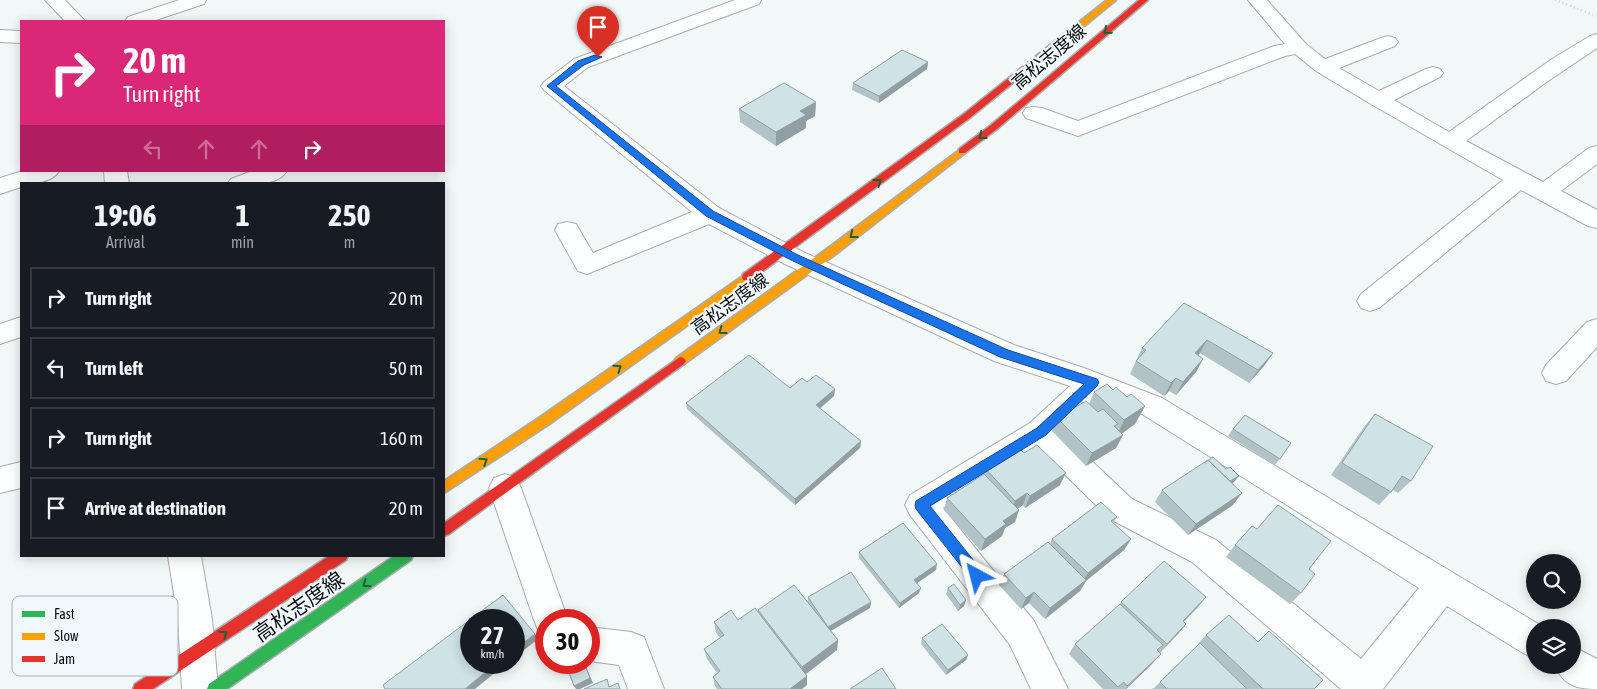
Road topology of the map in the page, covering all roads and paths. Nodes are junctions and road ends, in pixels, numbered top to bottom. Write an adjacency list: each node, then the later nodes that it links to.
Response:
1 (54, 0): 9 (street)
2 (197, 0): 10 (street)
3 (752, 0): 28 (street)
4 (1112, 0): 31 (main road, 高松志度線, one-way to 4)
5 (1144, 0): 32 (main road, 高松志度線, one-way to 32)
6 (1257, 0): 15 (street)
7 (1555, 0): 8 (path)
8 (1597, 16)
9 (74, 20)
10 (138, 20)
11 (0, 36): 12 (street)
12 (20, 37)
13 (1597, 40): 20 (street)
14 (1388, 42): 16 (street)
15 (1298, 48): 16 (street); 19 (street)
16 (1323, 67): 18 (street)
17 (1433, 73): 18 (street)
18 (1378, 100): 20 (street)
19 (1034, 113)
20 (1450, 142): 24 (street)
21 (1597, 153): 27 (street)
22 (45, 172): 26 (street)
23 (273, 172): 25 (street)
24 (1518, 180): 27 (street); 33 (street)
25 (245, 182)
26 (0, 186)
27 (1543, 193): 29 (street)
28 (710, 214): 30 (street); 31 (street)
29 (1597, 220)
30 (566, 230)
31 (782, 252): 32 (street); 42 (main road, 高松志度線, one-way to 31)
32 (812, 266): 38 (street); 43 (main road, 高松志度線, one-way to 43)
33 (1370, 300)
34 (20, 327): 36 (street)
35 (1597, 329): 37 (street)
36 (0, 334)
37 (1556, 373)
38 (1093, 382): 39 (street); 48 (street)
39 (1041, 432): 57 (street); 62 (street)
40 (20, 475): 41 (street)
41 (0, 480)
42 (445, 487)
43 (504, 488): 44 (main road, 高松志度線); 49 (street)
44 (445, 529)
45 (184, 557): 52 (street)
46 (339, 557): 52 (main road, 高松志度線, one-way to 46)
47 (405, 557): 60 (main road, 高松志度線, one-way to 60)
48 (1442, 584): 50 (street); 57 (street)
49 (547, 609)
50 (1526, 635)
51 (600, 645): 61 (street)
52 (198, 651): 53 (main road, 高松志度線); 59 (street)
53 (178, 664)
54 (1581, 669): 56 (street)
55 (160, 676): 58 (main road, 高松志度線)
56 (1597, 679)
57 (1362, 687)
58 (140, 689)
59 (200, 689)
60 (214, 689)
61 (646, 689)
62 (1050, 689)

